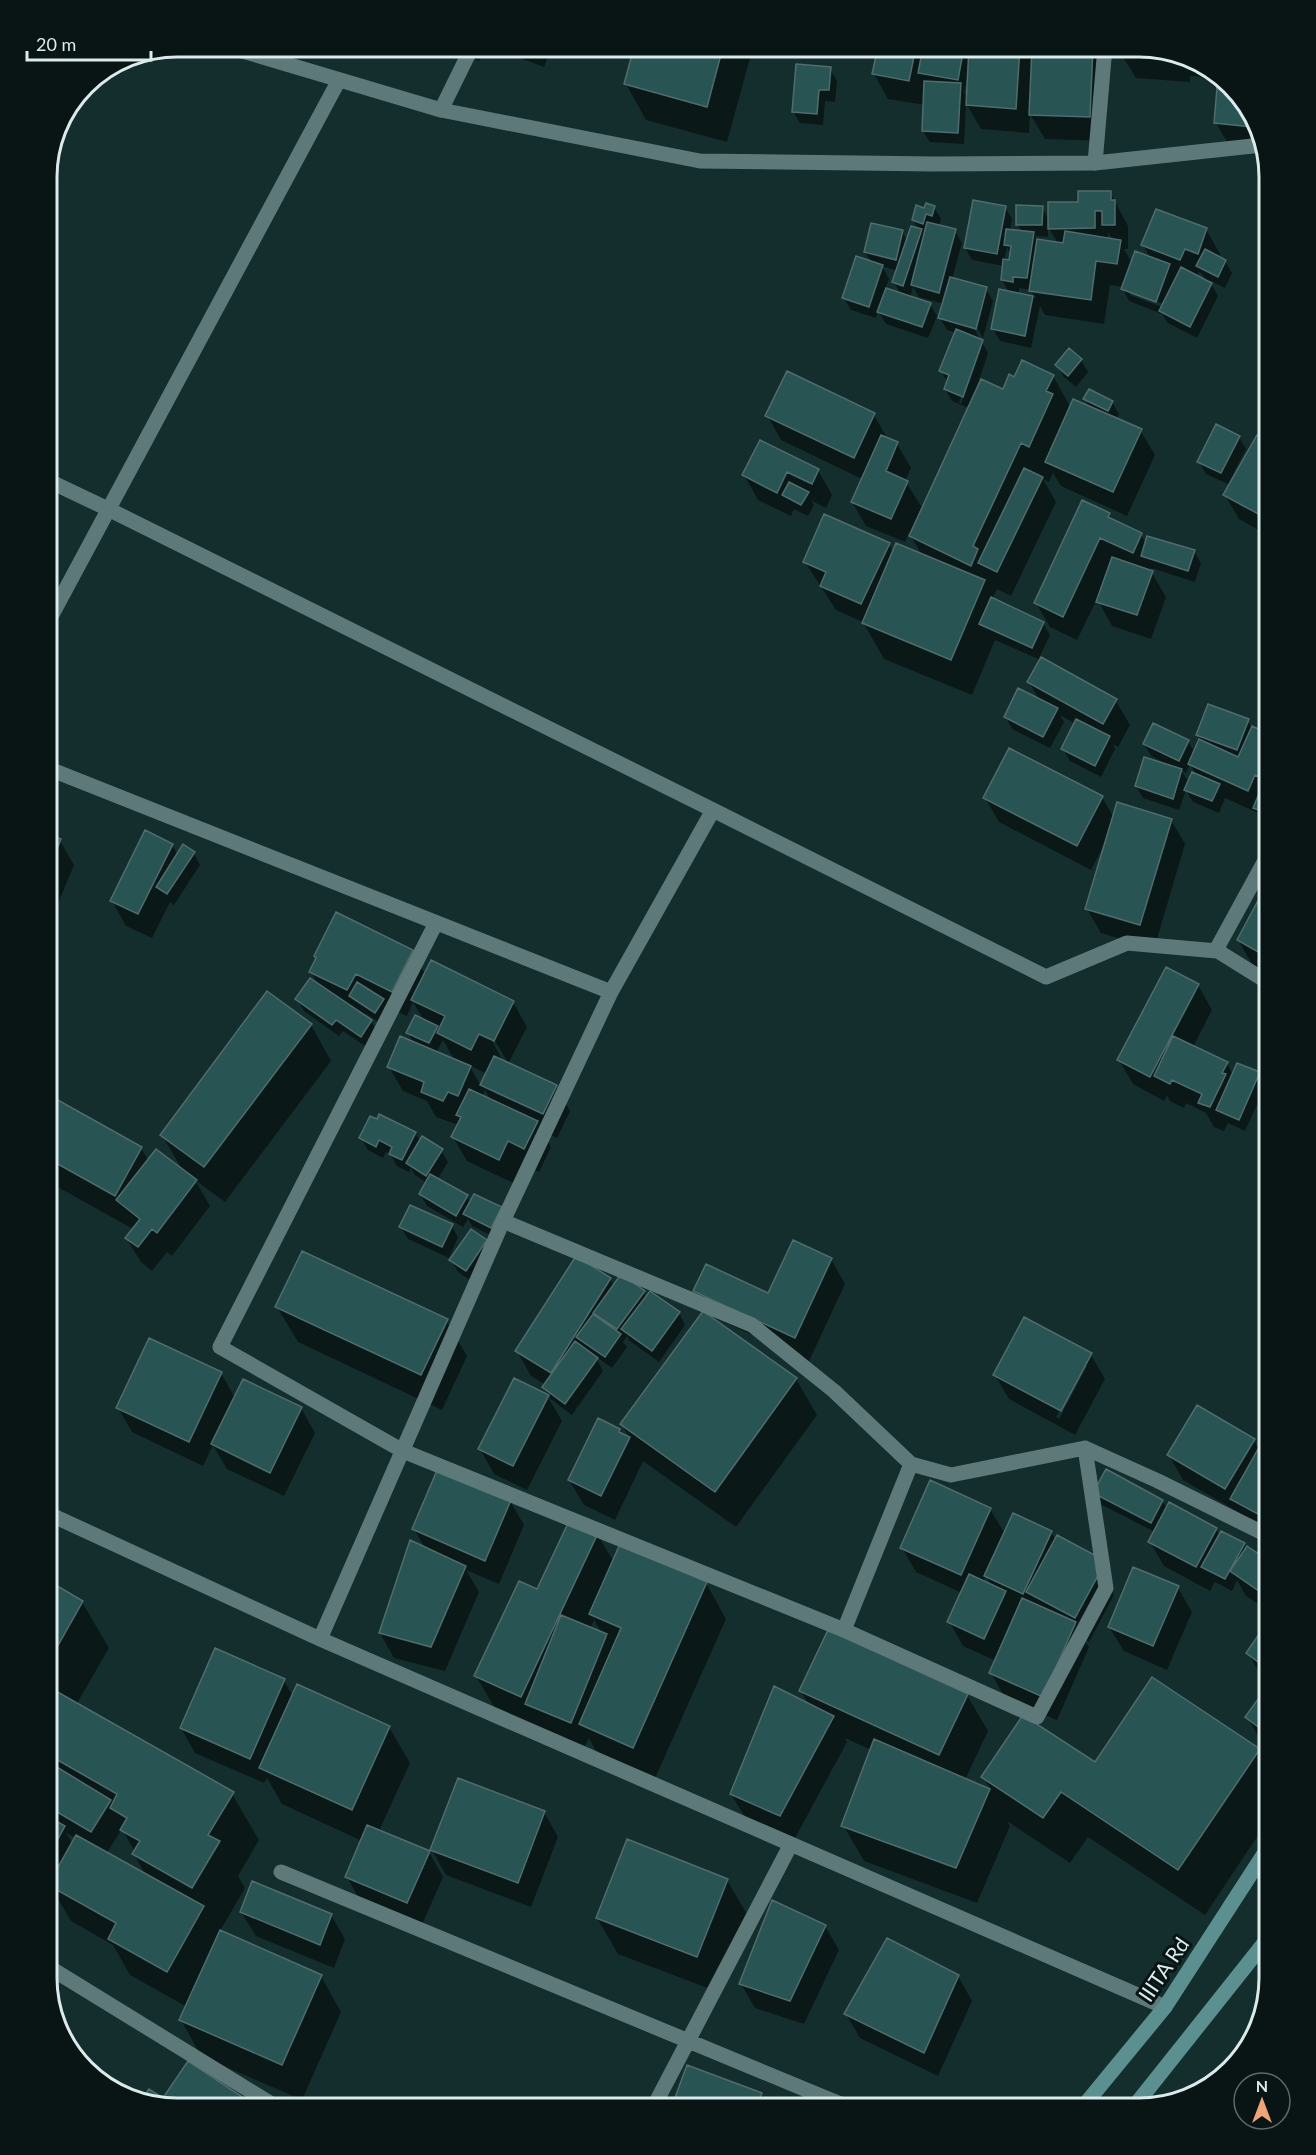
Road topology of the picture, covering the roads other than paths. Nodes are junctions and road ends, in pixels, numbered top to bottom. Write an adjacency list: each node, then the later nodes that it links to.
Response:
1 (265, 57): 4 (street)
2 (467, 57): 5 (street)
3 (1104, 57): 7 (street)
4 (339, 80): 5 (street); 9 (street)
5 (441, 110): 7 (street)
6 (1255, 146): 7 (street)
7 (1095, 163)
8 (57, 485): 9 (street)
9 (108, 508): 10 (street); 12 (street)
10 (57, 605)
11 (57, 772): 14 (street)
12 (714, 810): 15 (street); 17 (street)
13 (1259, 872): 15 (street)
14 (436, 923): 17 (street); 20 (street)
15 (1217, 951): 16 (street)
16 (1259, 977)
17 (611, 992): 18 (street)
18 (503, 1221): 20 (street); 21 (street)
19 (1085, 1448): 21 (street); 23 (street); 24 (street)
20 (403, 1451): 24 (street); 25 (street)
21 (911, 1464): 24 (street)
22 (57, 1518): 25 (street)
23 (1259, 1531)
24 (844, 1630)
25 (321, 1640): 26 (street)
26 (791, 1844): 31 (street); 32 (street)
27 (1259, 1861): 31 (main road, IIITA Rd)
28 (281, 1872): 32 (street)
29 (1259, 1950): 37 (main road)
30 (57, 1973): 33 (street)
31 (1165, 2007): 36 (main road, IIITA Rd)
32 (689, 2041): 34 (street); 35 (street)
33 (262, 2098)
34 (658, 2098)
35 (826, 2098)
36 (1091, 2098)
37 (1142, 2098)

